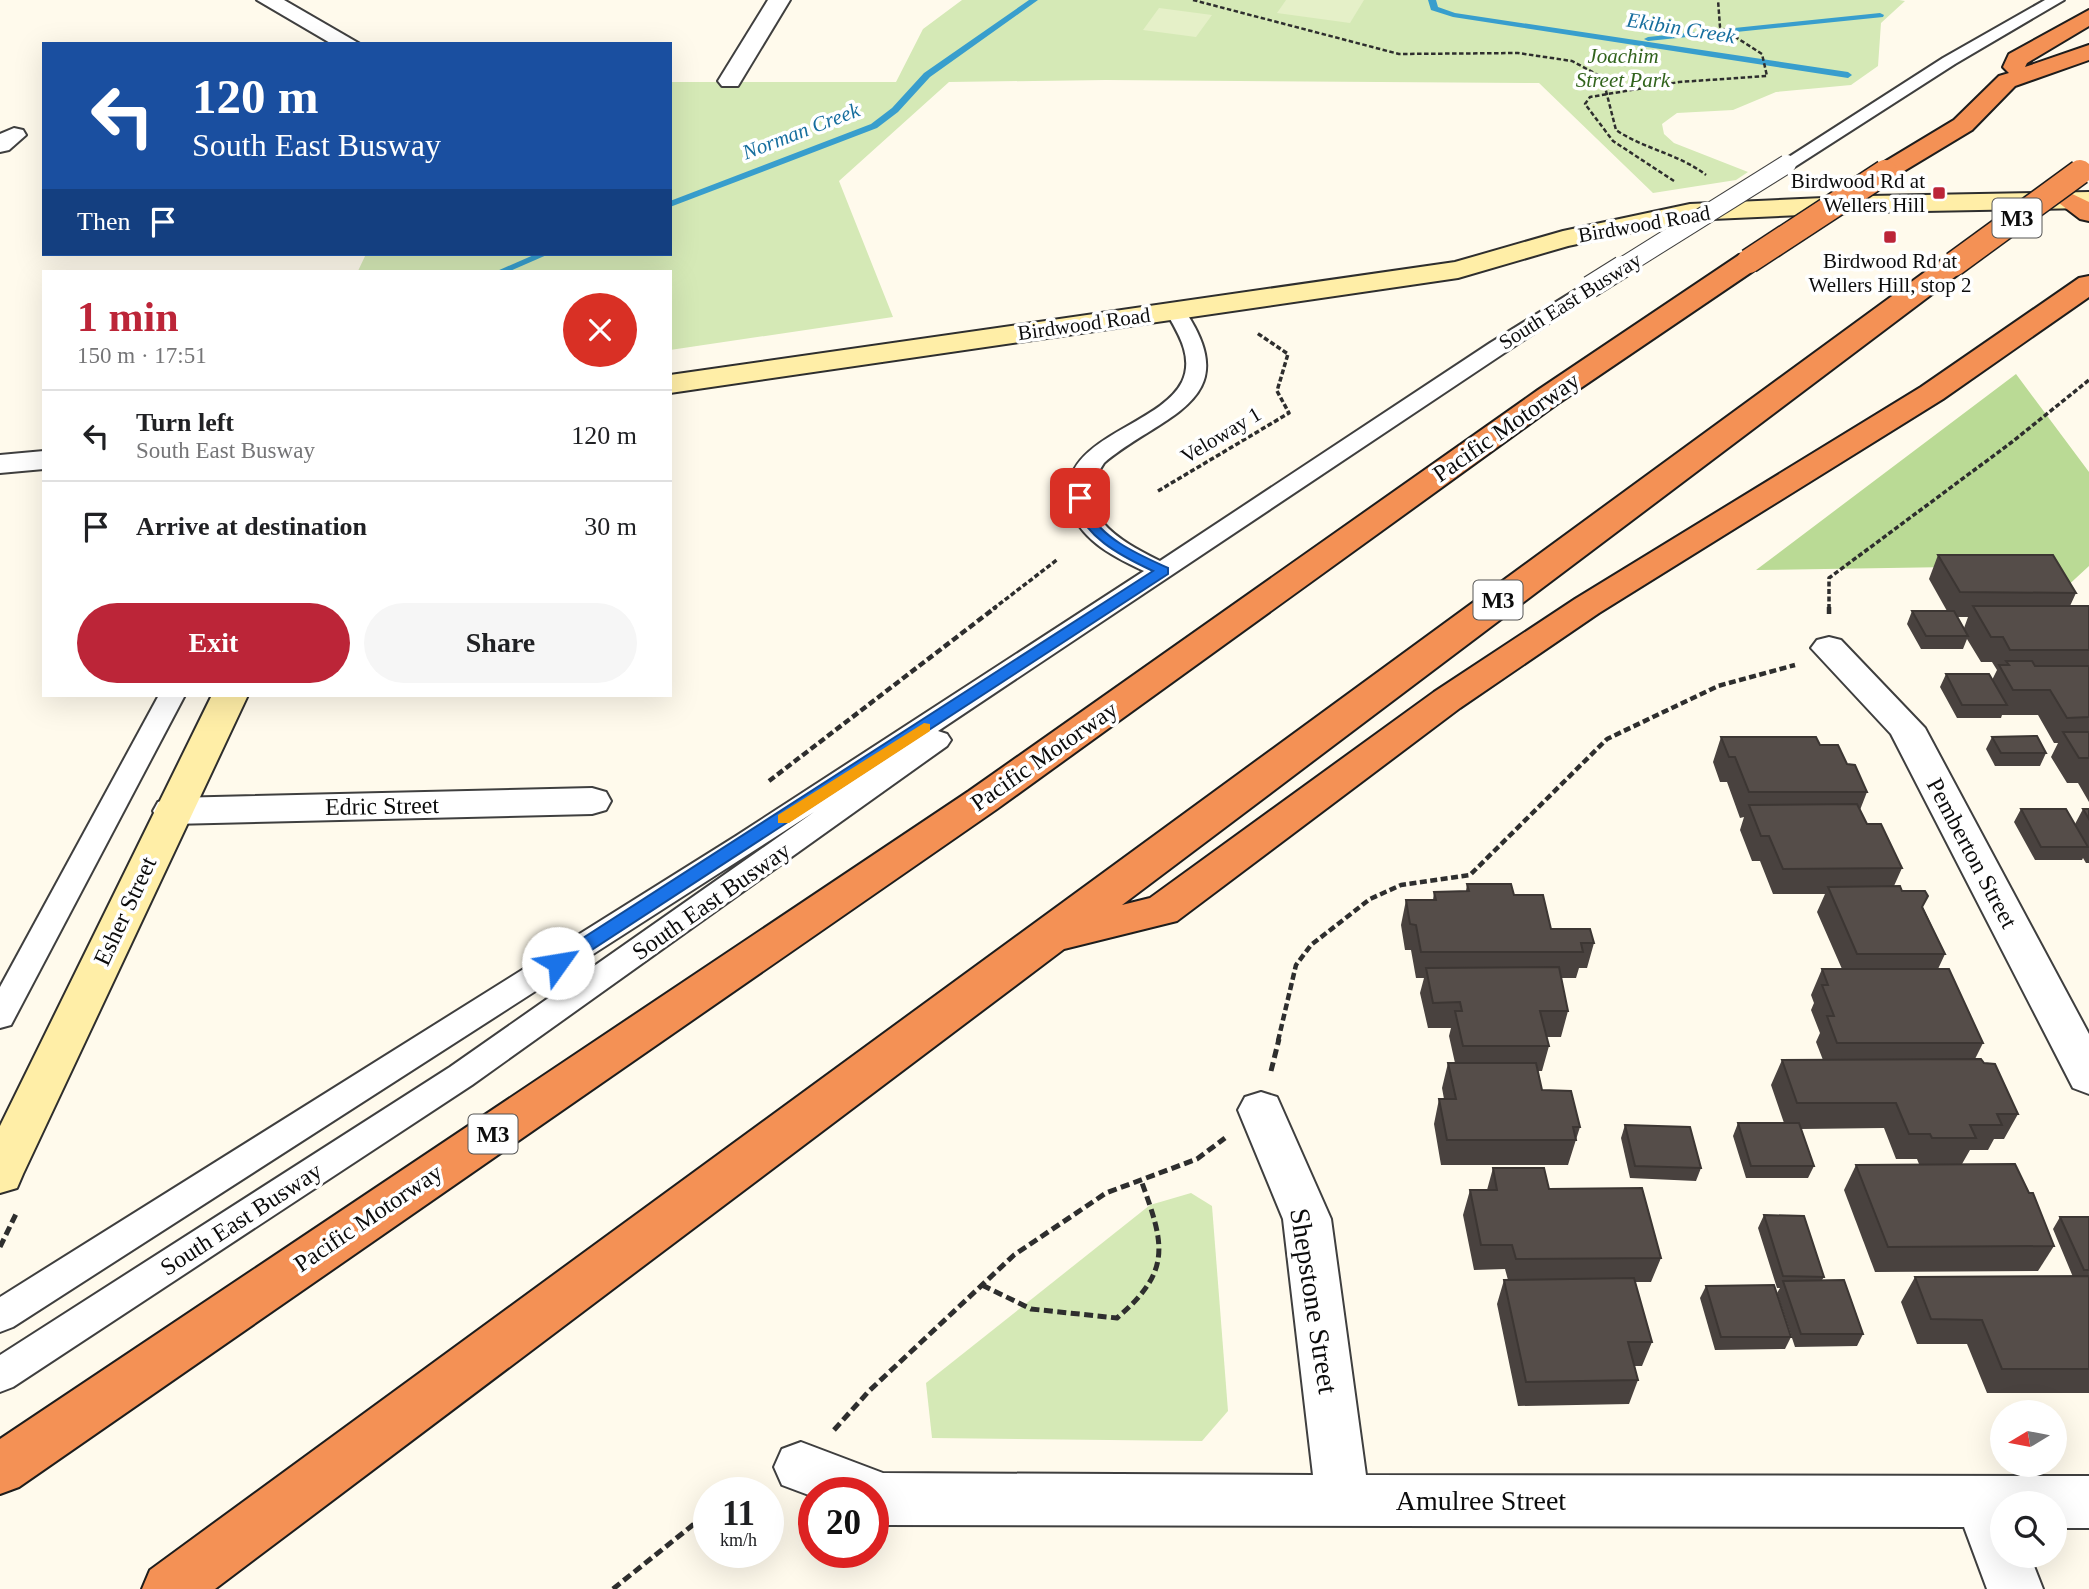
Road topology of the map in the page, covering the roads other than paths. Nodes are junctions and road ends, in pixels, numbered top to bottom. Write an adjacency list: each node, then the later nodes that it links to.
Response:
1 (268, 0): 5 (street)
2 (779, 0): 7 (street)
3 (2056, 0): 17 (lane, South East Busway, bridge)
4 (2089, 18): 8 (highway)
5 (345, 42)
6 (2089, 52): 8 (highway, Pacific Motorway / M3)
7 (730, 80)
8 (2007, 81): 32 (highway, Pacific Motorway / M3, bridge)
9 (2085, 169): 23 (highway, M3, bridge)
10 (2084, 207): 11 (main road, Birdwood Road); 11 (main road, Birdwood Road)
11 (1497, 260): 13 (main road, Birdwood Road)
12 (2089, 285): 23 (highway)
13 (1176, 312): 14 (main road, Birdwood Road); 17 (lane)
14 (672, 384)
15 (42, 460): 16 (street)
16 (0, 464)
17 (1163, 571): 29 (lane, South East Busway); 30 (lane, South East Busway)
18 (1829, 648): 25 (street, Pemberton Street)
19 (171, 697): 24 (lane)
20 (229, 697): 22 (main road, Esher Street)
21 (592, 801): 22 (street, Edric Street)
22 (172, 811): 27 (main road, Esher Street)
23 (1043, 938): 40 (highway, M3)
24 (0, 1016)
25 (2089, 1076)
26 (1261, 1110): 35 (street, Shepstone Street)
27 (12, 1121): 28 (main road, Esher Street)
28 (0, 1174)
29 (0, 1316)
30 (0, 1375)
31 (801, 1467): 33 (street)
32 (0, 1469)
33 (826, 1477)
34 (889, 1498): 35 (street, Amulree Street)
35 (1343, 1499): 36 (street, Amulree Street)
36 (1981, 1502): 37 (street, Amulree Street); 38 (street)
37 (2089, 1502)
38 (1990, 1525)
39 (2007, 1568): 41 (street)
40 (170, 1589)
41 (2015, 1589)

